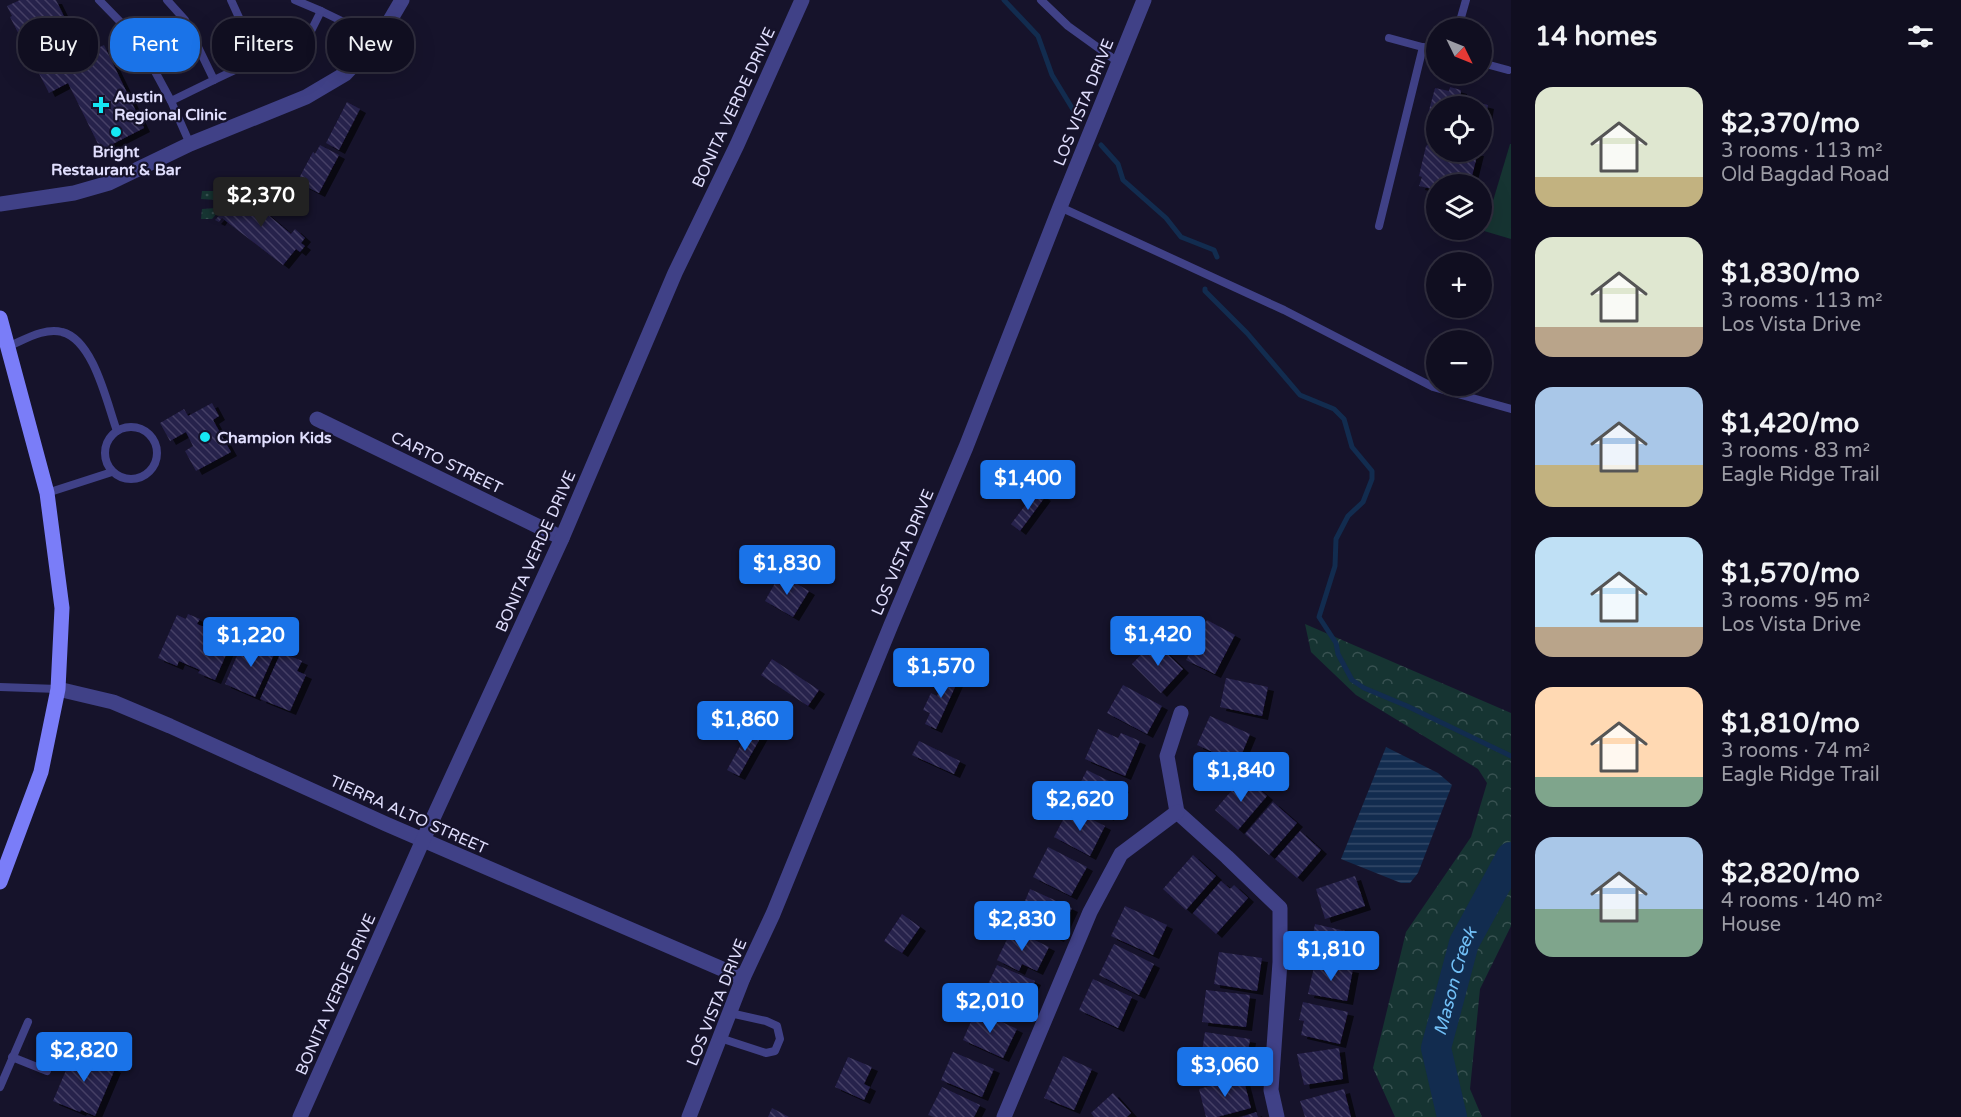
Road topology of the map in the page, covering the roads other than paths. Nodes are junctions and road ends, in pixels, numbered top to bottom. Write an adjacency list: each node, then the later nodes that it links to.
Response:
1 (99, 0): 24 (lane)
2 (167, 0): 23 (lane)
3 (231, 0): 11 (lane)
4 (295, 0): 10 (lane)
5 (402, 0): 13 (street)
6 (802, 0): 36 (street, BONITA VERDE DRIVE)
7 (1041, 0): 18 (lane)
8 (1144, 0): 18 (street, LOS VISTA DRIVE)
9 (1466, 0): 14 (lane)
10 (321, 11): 12 (lane); 15 (lane)
11 (239, 18)
12 (336, 18)
13 (391, 18)
14 (1461, 18)
15 (315, 23)
16 (1389, 38): 17 (lane)
17 (1424, 48): 28 (lane)
18 (1118, 62): 27 (street, LOS VISTA DRIVE)
19 (1492, 66): 20 (lane)
20 (1508, 70)
21 (231, 72): 23 (lane)
22 (347, 72): 25 (street)
23 (214, 80): 24 (lane)
24 (171, 101): 25 (lane)
25 (190, 144): 26 (street)
26 (0, 204)
27 (1060, 207): 31 (lane); 43 (street, LOS VISTA DRIVE)
28 (1379, 226)
29 (0, 318): 30 (main road)
30 (9, 346): 33 (lane); 35 (main road)
31 (1511, 409)
32 (317, 419): 36 (street, CARTO STREET)
33 (117, 431): 34 (lane); 34 (lane)
34 (112, 472): 35 (lane)
35 (47, 493): 38 (main road)
36 (562, 538): 41 (street, BONITA VERDE DRIVE)
37 (0, 687): 38 (lane)
38 (58, 689): 41 (street, TIERRA ALTO STREET); 42 (main road)
39 (1180, 713): 40 (street)
40 (1177, 813): 50 (street); 53 (street)
41 (423, 840): 43 (street, TIERRA ALTO STREET); 51 (street, BONITA VERDE DRIVE)
42 (0, 882)
43 (743, 978): 44 (street, LOS VISTA DRIVE)
44 (730, 1013): 46 (street, LOS VISTA DRIVE); 46 (lane)
45 (27, 1022): 47 (lane)
46 (720, 1038): 52 (street, LOS VISTA DRIVE)
47 (12, 1056): 48 (lane); 49 (lane)
48 (47, 1071)
49 (0, 1087)
50 (1008, 1116)
51 (300, 1117)
52 (689, 1117)
53 (1277, 1117)

